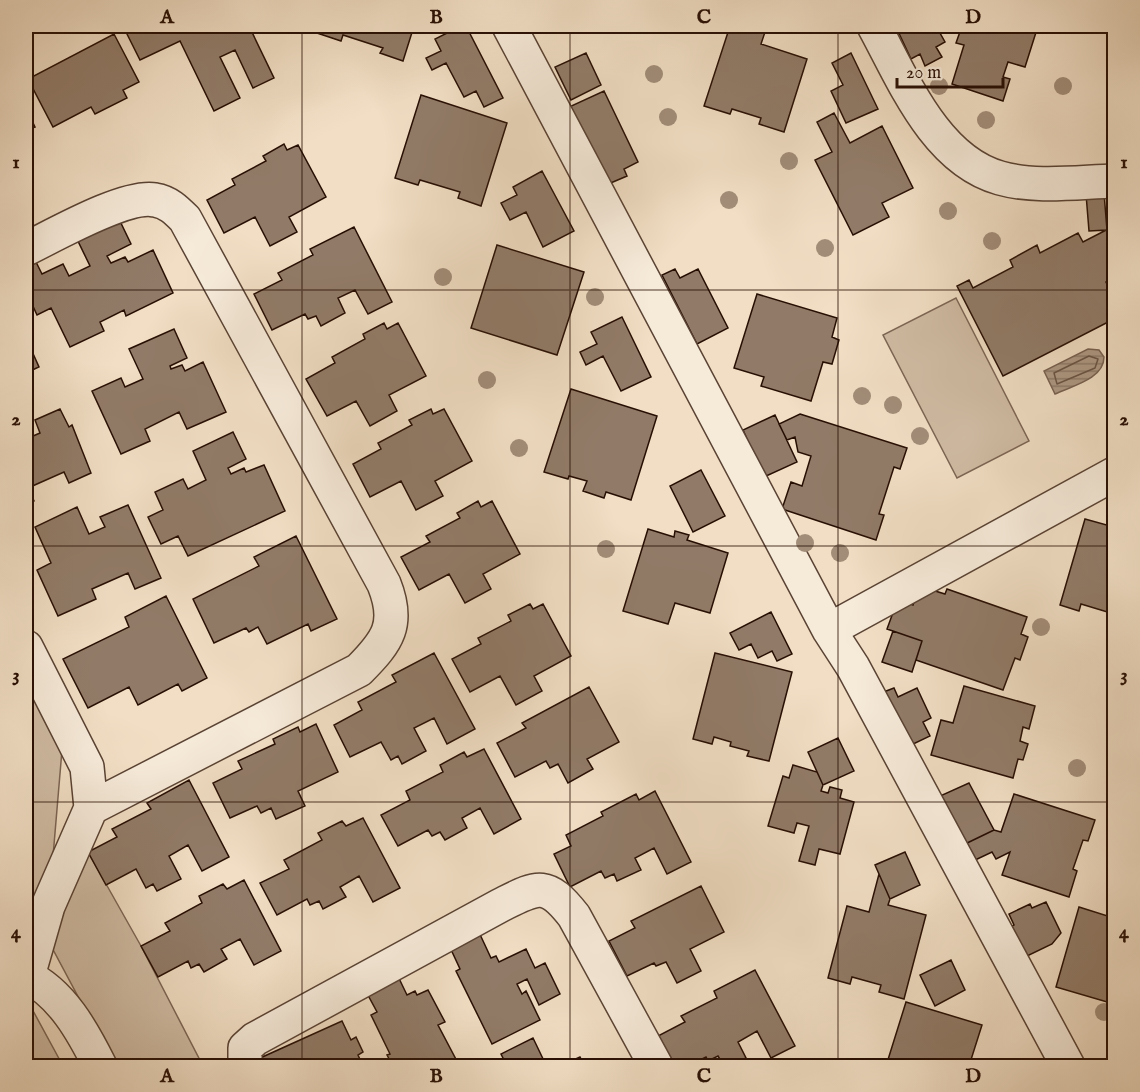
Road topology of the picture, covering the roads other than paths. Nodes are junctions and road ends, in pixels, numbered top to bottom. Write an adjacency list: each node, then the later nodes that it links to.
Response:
1 (509, 26): 6 (street)
2 (874, 26): 3 (street)
3 (1114, 181)
4 (26, 249): 8 (street)
5 (1114, 474): 6 (street)
6 (829, 630): 13 (street)
7 (26, 647): 8 (street)
8 (91, 808): 9 (street)
9 (27, 976): 10 (street)
10 (100, 1066)
11 (245, 1066): 12 (street)
12 (656, 1066)
13 (1068, 1066)

